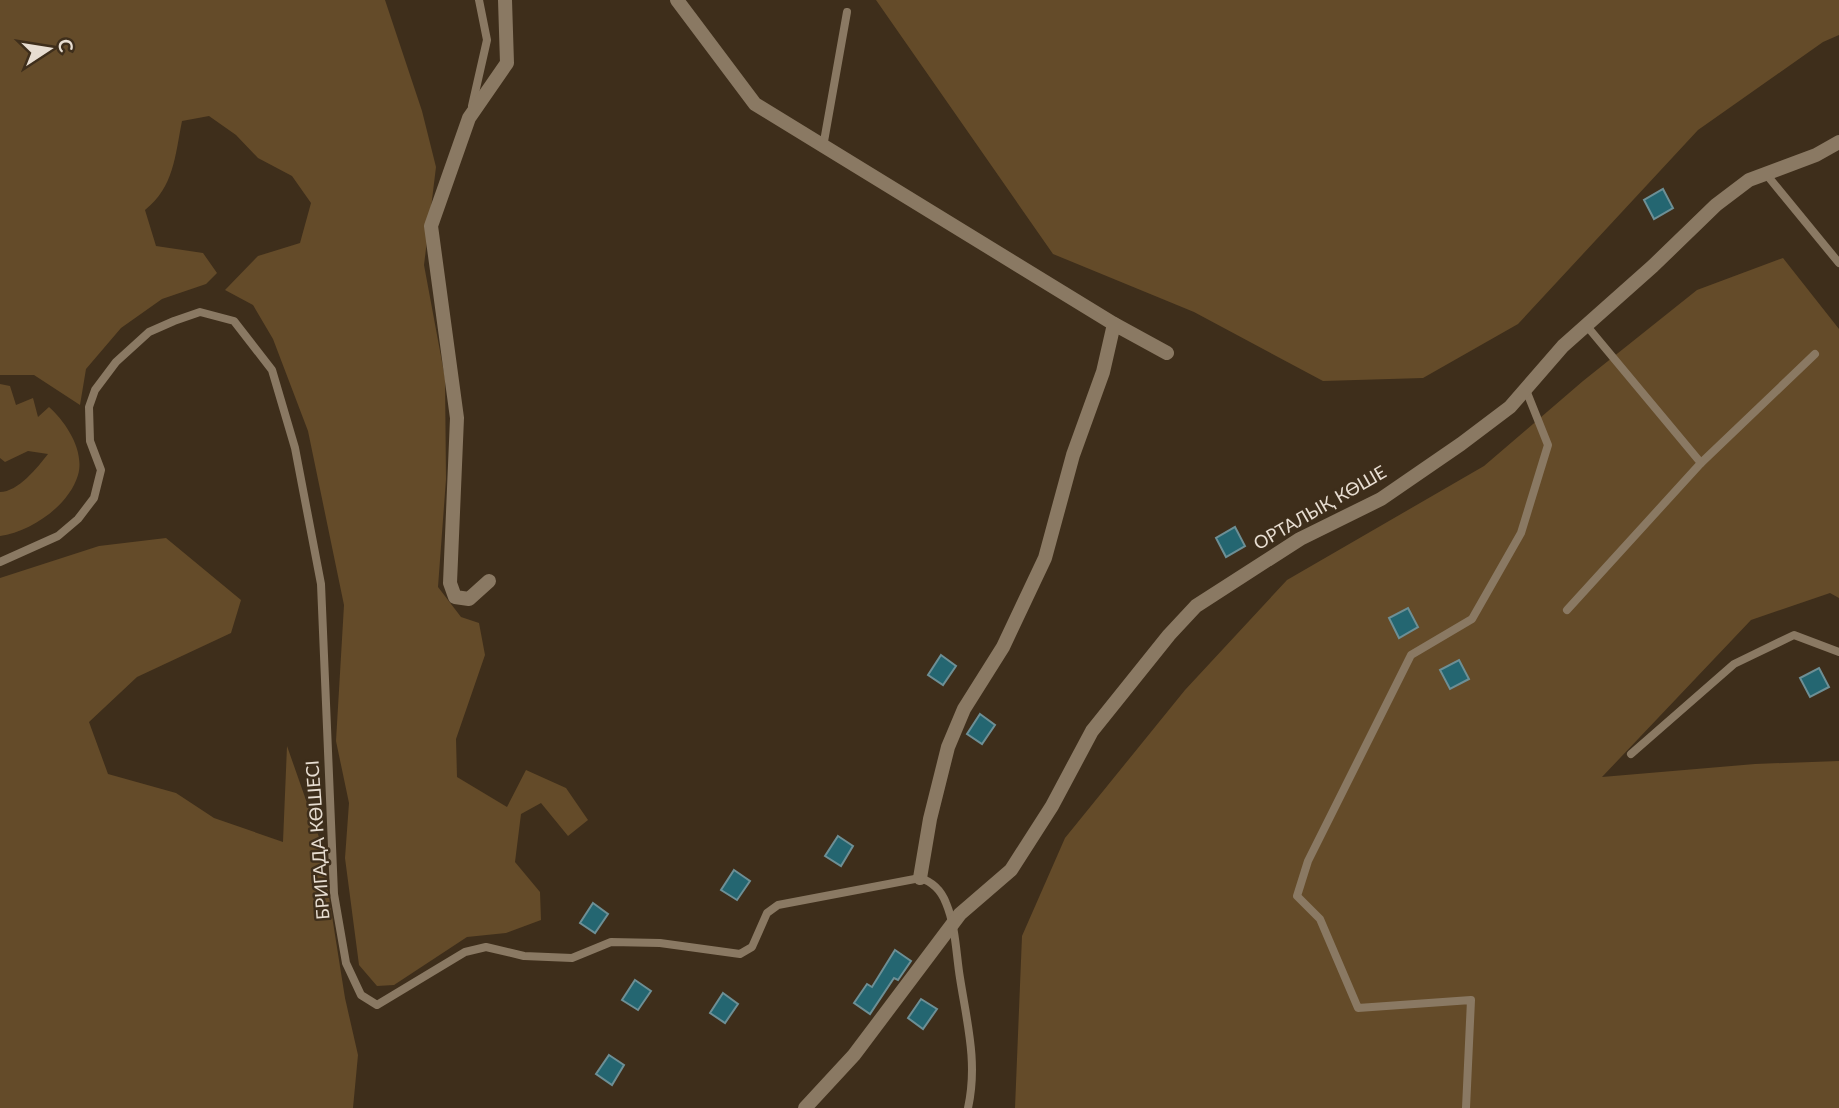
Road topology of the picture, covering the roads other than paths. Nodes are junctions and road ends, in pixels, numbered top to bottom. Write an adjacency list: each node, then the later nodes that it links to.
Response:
1 (479, 0): 5 (lane)
2 (505, 0): 5 (street)
3 (677, 0): 7 (street)
4 (847, 12): 7 (lane)
5 (469, 118): 17 (street)
6 (1839, 142): 8 (street, ОРТАЛЫҚ КӨШЕ)
7 (823, 147): 10 (street)
8 (1766, 174): 9 (lane); 11 (street, ОРТАЛЫҚ КӨШЕ)
9 (1839, 263)
10 (1114, 324): 12 (street); 21 (street)
11 (1586, 326): 14 (street, ОРТАЛЫҚ КӨШЕ); 15 (lane)
12 (1167, 353)
13 (1815, 354): 15 (lane)
14 (1526, 390): 22 (street, ОРТАЛЫҚ КӨШЕ); 25 (lane)
15 (1701, 463): 18 (lane)
16 (0, 562): 21 (lane, БРИГАДА КӨШЕСІ)
17 (489, 581)
18 (1567, 610)
19 (1839, 652): 20 (lane)
20 (1631, 754)
21 (920, 878): 22 (lane)
22 (953, 925): 23 (street, ОРТАЛЫҚ КӨШЕ); 24 (lane)
23 (805, 1108)
24 (968, 1108)
25 (1466, 1108)

